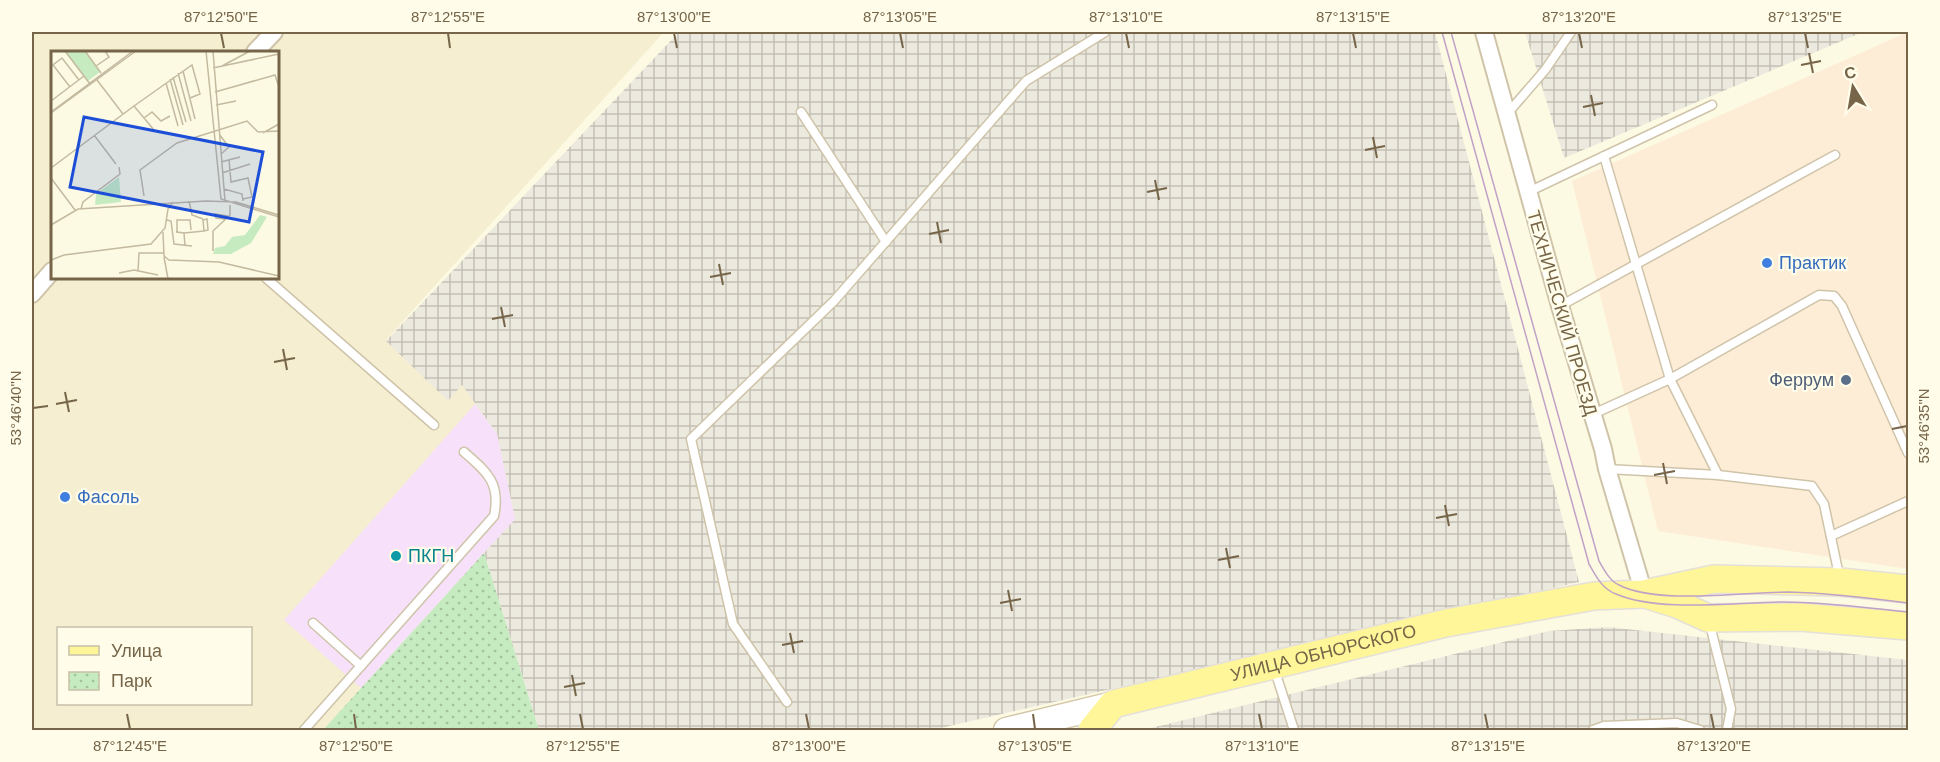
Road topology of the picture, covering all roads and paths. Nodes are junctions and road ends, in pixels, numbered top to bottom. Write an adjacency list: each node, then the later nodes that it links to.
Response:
1 (274, 32): 5 (street)
2 (1105, 32): 12 (lane)
3 (1484, 32): 8 (street, ТЕХНИЧЕСКИЙ ПРОЕЗД)
4 (1571, 32): 8 (lane)
5 (256, 51)
6 (1712, 105): 10 (lane)
7 (801, 112): 12 (lane)
8 (1506, 115): 11 (street, ТЕХНИЧЕСКИЙ ПРОЕЗД)
9 (1835, 155): 13 (lane)
10 (1604, 156): 11 (lane); 13 (lane)
11 (1528, 193): 17 (street, ТЕХНИЧЕСКИЙ ПРОЕЗД)
12 (886, 242): 35 (lane)
13 (1636, 264): 17 (lane); 18 (lane)
14 (51, 272): 16 (street)
15 (267, 279): 20 (lane)
16 (32, 294)
17 (1560, 306): 19 (street, ТЕХНИЧЕСКИЙ ПРОЕЗД)
18 (1670, 379): 19 (lane); 22 (lane); 24 (lane)
19 (1591, 415): 23 (street, ТЕХНИЧЕСКИЙ ПРОЕЗД)
20 (434, 425)
21 (464, 452): 33 (lane)
22 (1908, 453)
23 (1607, 469): 24 (lane); 29 (street, ТЕХНИЧЕСКИЙ ПРОЕЗД)
24 (1718, 475): 26 (lane)
25 (1908, 501): 26 (lane)
26 (1832, 536): 27 (lane)
27 (1840, 578): 28 (main road, УЛИЦА ОБНОРСКОГО); 29 (main road, УЛИЦА ОБНОРСКОГО)
28 (1908, 590)
29 (1644, 594): 30 (main road, УЛИЦА ОБНОРСКОГО); 34 (main road, УЛИЦА ОБНОРСКОГО)
30 (1708, 618): 32 (main road, УЛИЦА ОБНОРСКОГО); 43 (lane)
31 (312, 622): 33 (lane)
32 (1908, 626)
33 (361, 666): 37 (lane)
34 (1273, 666): 36 (main road, УЛИЦА ОБНОРСКОГО); 40 (lane)
35 (787, 702)
36 (1113, 704): 38 (main road, УЛИЦА ОБНОРСКОГО); 39 (main road)
37 (304, 730)
38 (1006, 730)
39 (1092, 730)
40 (1294, 730)
41 (1593, 730): 42 (lane)
42 (1700, 730)
43 (1727, 730)

